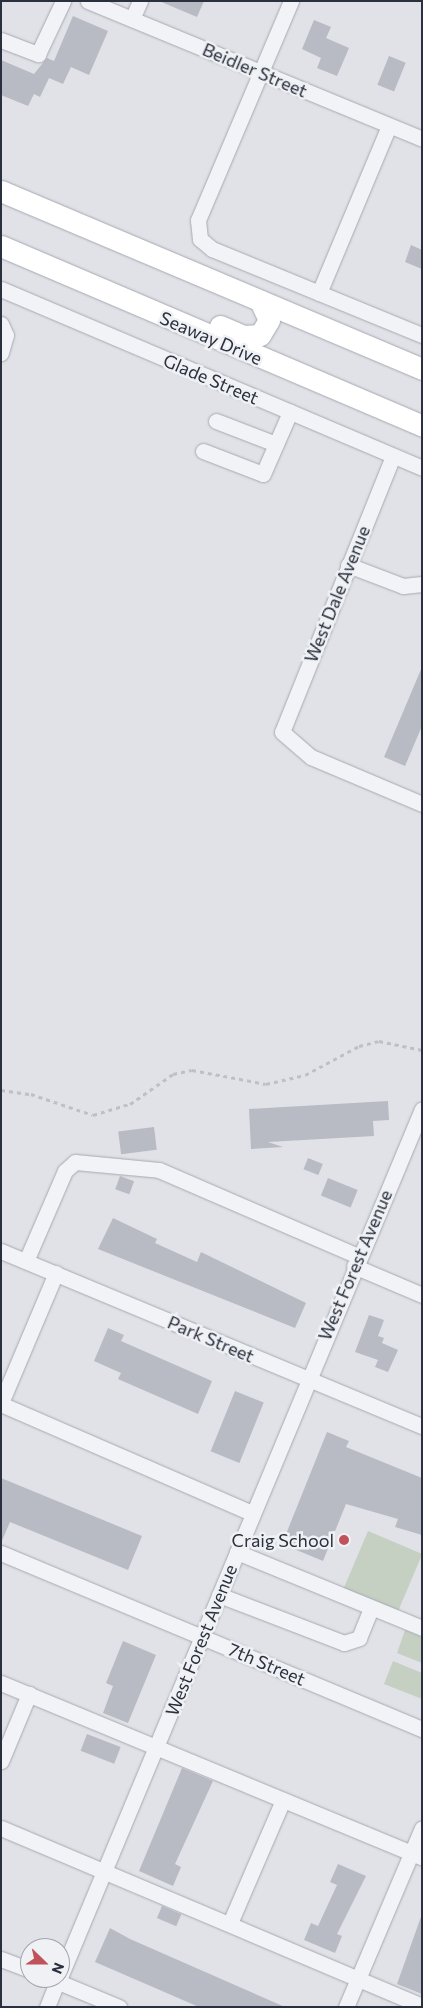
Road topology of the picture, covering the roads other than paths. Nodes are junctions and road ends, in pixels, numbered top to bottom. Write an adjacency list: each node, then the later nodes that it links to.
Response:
1 (63, 1): 6 (street)
2 (140, 1): 5 (street)
3 (291, 1): 7 (street)
4 (97, 3): 5 (street, Beidler Street)
5 (132, 20): 7 (street, Beidler Street)
6 (1, 40)
7 (261, 72): 8 (street, Beidler Street); 14 (street)
8 (390, 126): 9 (street, Beidler Street); 14 (street)
9 (422, 139)
10 (1, 190): 15 (highway)
11 (1, 233): 15 (highway)
12 (1, 246): 22 (highway, Seaway Drive)
13 (1, 289): 20 (street, Glade Street)
14 (319, 293): 17 (street)
15 (260, 301): 19 (highway)
16 (1, 324): 18 (street)
17 (422, 335)
18 (1, 353)
19 (422, 370)
20 (290, 412): 23 (street); 25 (street, Glade Street)
21 (216, 422): 23 (street)
22 (422, 426)
23 (276, 444): 24 (street)
24 (203, 452)
25 (393, 456): 26 (street, Glade Street); 27 (street, West Dale Avenue)
26 (422, 468)
27 (348, 565): 28 (street); 29 (street, West Dale Avenue)
28 (422, 584)
29 (422, 804)
30 (420, 1117): 33 (street, West Forest Avenue)
31 (1, 1251): 32 (street, Park Street)
32 (26, 1261): 33 (street); 34 (street, Park Street)
33 (356, 1261): 35 (street); 36 (street, West Forest Avenue)
34 (56, 1273): 36 (street, Park Street); 37 (street)
35 (422, 1295)
36 (306, 1379): 39 (street, Park Street); 40 (street, West Forest Avenue)
37 (5, 1383): 38 (street)
38 (1, 1404): 40 (street)
39 (422, 1426)
40 (252, 1513): 41 (street, West Forest Avenue)
41 (237, 1552): 43 (street, West Forest Avenue); 44 (street)
42 (1, 1553): 46 (street, 7th Street)
43 (219, 1595): 44 (street); 46 (street, West Forest Avenue)
44 (371, 1608): 45 (street)
45 (422, 1628)
46 (202, 1638): 49 (street, 7th Street); 50 (street, West Forest Avenue)
47 (1, 1683): 48 (street)
48 (28, 1694): 50 (street); 51 (street)
49 (422, 1729)
50 (156, 1747): 52 (street); 56 (street, West Forest Avenue)
51 (1, 1761)
52 (283, 1800): 55 (street); 57 (street)
53 (1, 1828): 56 (street)
54 (422, 1828): 55 (street)
55 (417, 1855): 61 (street)
56 (105, 1872): 57 (street); 58 (street, West Forest Avenue)
57 (230, 1923): 61 (street)
58 (70, 1950)
59 (1, 1958): 60 (street)
60 (20, 1966)
61 (357, 1979): 64 (street); 67 (street)
62 (70, 1985): 66 (street)
63 (54, 1988): 65 (street, West Forest Avenue)
64 (422, 2006)
65 (47, 2007)
66 (119, 2007)
67 (346, 2007)

